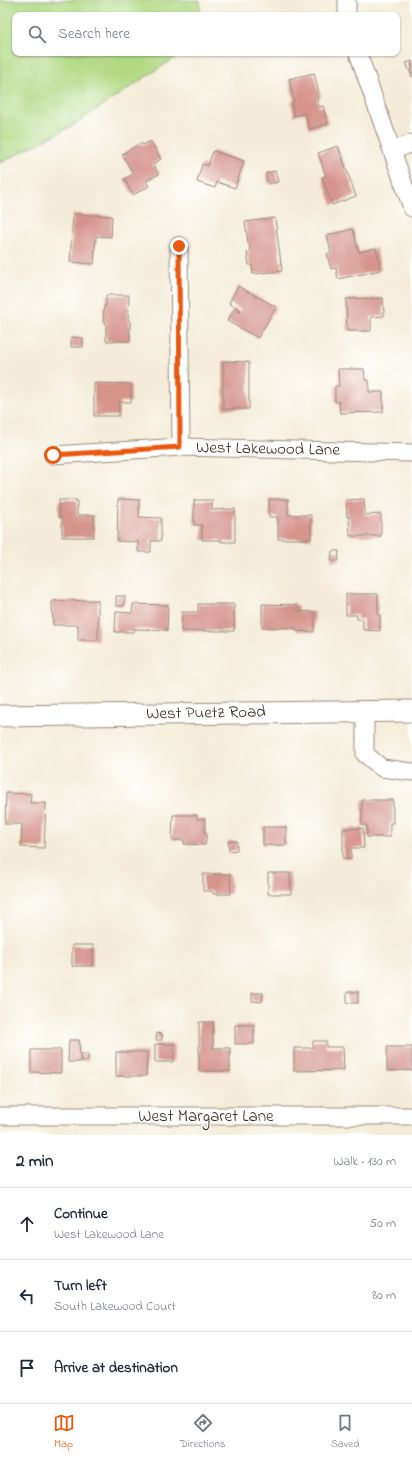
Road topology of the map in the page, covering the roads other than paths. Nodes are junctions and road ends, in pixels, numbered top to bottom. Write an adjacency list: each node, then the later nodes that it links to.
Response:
1 (347, 0): 2 (street)
2 (347, 12)
3 (359, 56): 5 (street)
4 (412, 143): 5 (street)
5 (392, 151): 6 (street)
6 (412, 208)
7 (179, 246): 8 (street)
8 (180, 447): 9 (street, West Lakewood Lane); 10 (street, West Lakewood Lane)
9 (412, 453)
10 (53, 455)
11 (365, 711): 12 (street, West Puetz Road); 13 (street, West Puetz Road); 14 (street)
12 (412, 711)
13 (0, 716)
14 (412, 772)
15 (0, 1116): 16 (street, West Margaret Lane)
16 (412, 1116)

